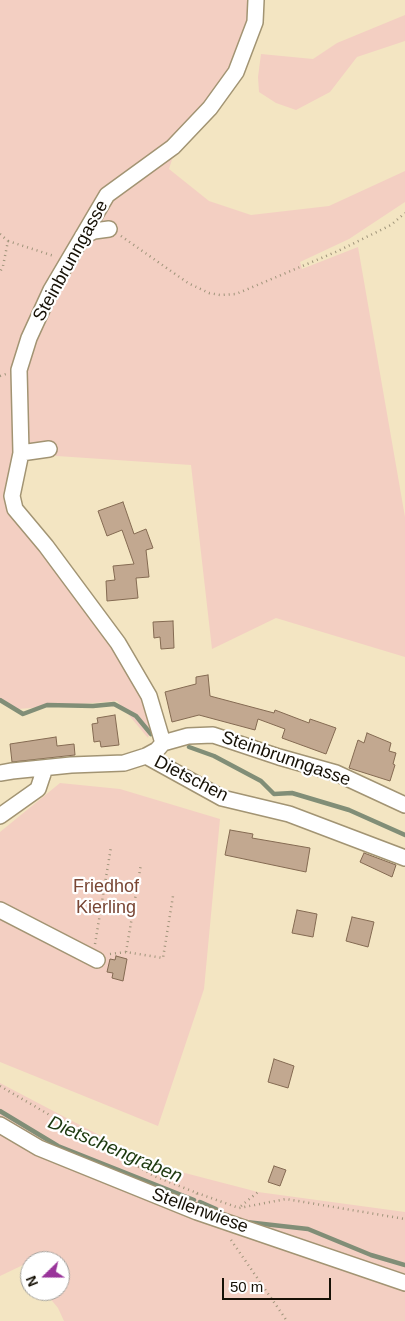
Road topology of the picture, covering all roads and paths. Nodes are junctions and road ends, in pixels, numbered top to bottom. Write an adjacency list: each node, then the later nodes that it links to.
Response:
1 (256, 0): 5 (street, Steinbrunngasse)
2 (405, 213): 3 (path)
3 (108, 229): 5 (street)
4 (0, 234): 6 (path)
5 (82, 237): 7 (street, Steinbrunngasse)
6 (8, 240): 7 (path); 8 (path)
7 (68, 260): 10 (street, Steinbrunngasse)
8 (0, 272)
9 (48, 449): 10 (street)
10 (21, 453): 11 (street, Steinbrunngasse)
11 (163, 743): 12 (street, Steinbrunngasse); 15 (street, Steinbrunngasse)
12 (146, 756): 13 (street, Dietschen); 18 (street, Dietschen)
13 (46, 768): 14 (street, Dietschen); 16 (street)
14 (0, 774)
15 (405, 805)
16 (0, 816)
17 (112, 847): 23 (path)
18 (405, 858)
19 (141, 864): 22 (path)
20 (173, 896): 22 (path)
21 (0, 910): 23 (street)
22 (126, 952): 23 (path)
23 (95, 959)
24 (0, 1086): 27 (path)
25 (0, 1125): 29 (street, Stellenwiese)
26 (258, 1192): 28 (path)
27 (198, 1193): 28 (path); 29 (path)
28 (239, 1208): 30 (path); 31 (path)
29 (197, 1212): 31 (street, Stellenwiese)
30 (405, 1219)
31 (224, 1221): 32 (street, Stellenwiese); 33 (path)
32 (405, 1283)
33 (286, 1321)

